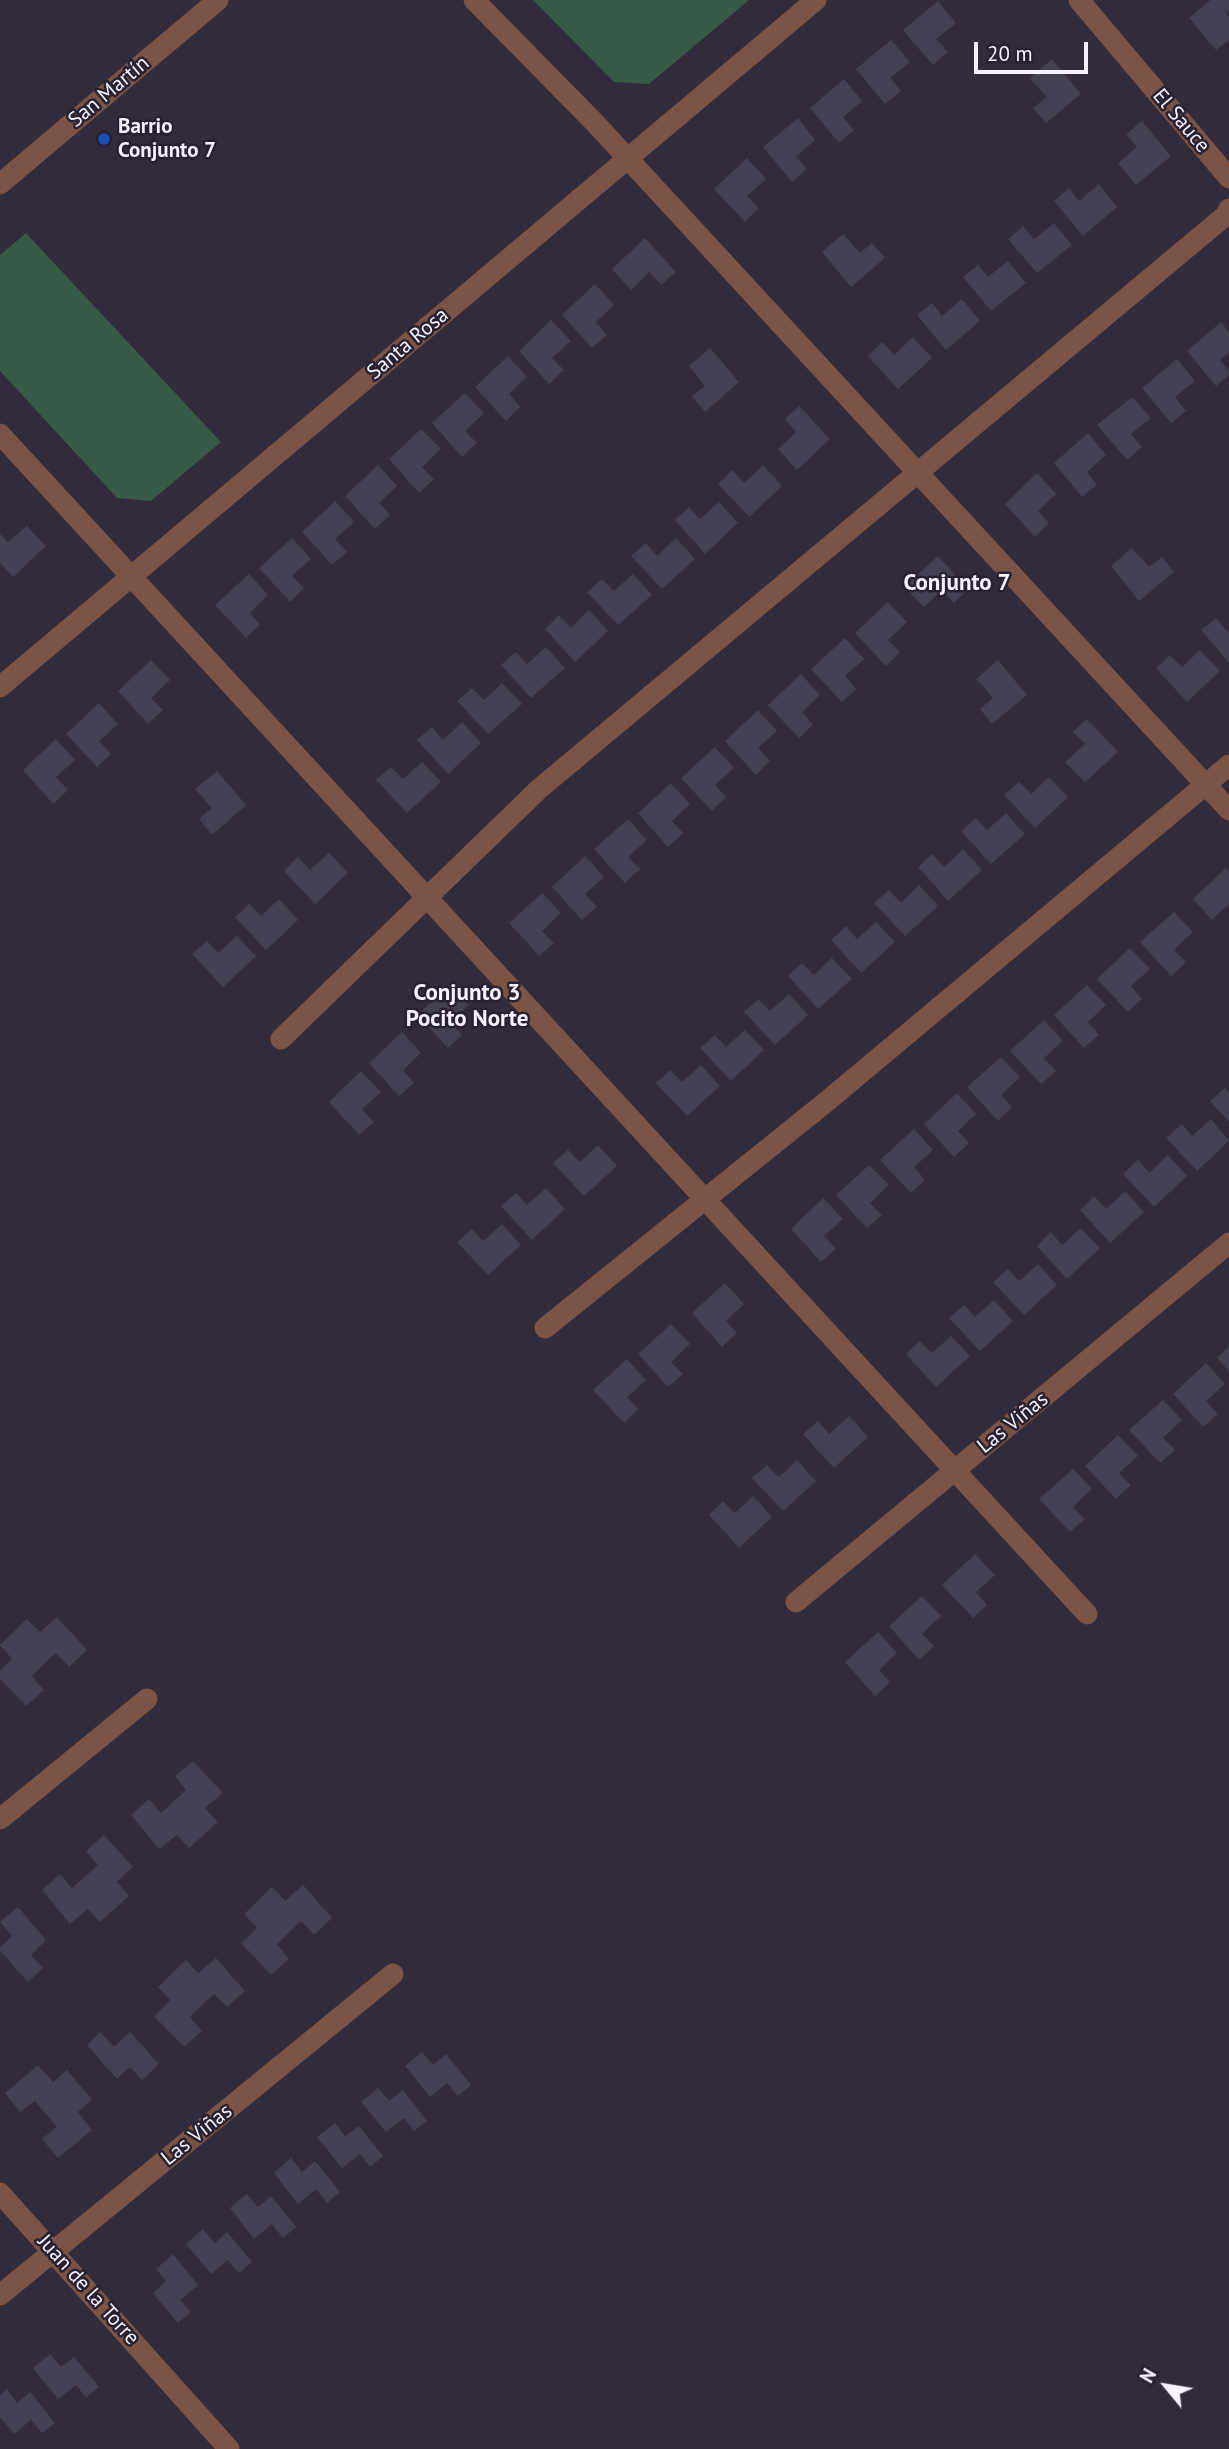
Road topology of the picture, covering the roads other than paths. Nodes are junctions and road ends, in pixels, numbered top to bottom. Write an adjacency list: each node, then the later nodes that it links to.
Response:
1 (218, 0): 7 (street, San Martín)
2 (474, 0): 5 (street)
3 (816, 0): 5 (street, Santa Rosa)
4 (1079, 0): 6 (street, El Sauce)
5 (628, 158): 10 (street); 11 (street, Santa Rosa)
6 (1229, 178)
7 (0, 184)
8 (1229, 209): 10 (street)
9 (0, 434): 11 (street)
10 (918, 472): 14 (street); 16 (street)
11 (132, 576): 12 (street, Santa Rosa); 16 (street)
12 (0, 687)
13 (1229, 765): 14 (street)
14 (1206, 785): 15 (street); 18 (street)
15 (1229, 810)
16 (427, 897): 17 (street); 18 (street)
17 (281, 1039)
18 (706, 1199): 20 (street); 21 (street)
19 (1229, 1243): 21 (street, Las Viñas)
20 (545, 1328)
21 (956, 1470): 22 (street, Las Viñas); 23 (street)
22 (796, 1602)
23 (1087, 1614)
24 (148, 1699): 25 (street)
25 (0, 1819)
26 (393, 1974): 28 (street, Las Viñas)
27 (0, 2193): 28 (street, Juan de la Torre)
28 (53, 2252): 29 (street, Las Viñas); 30 (street, Juan de la Torre)
29 (0, 2295)
30 (229, 2449)

